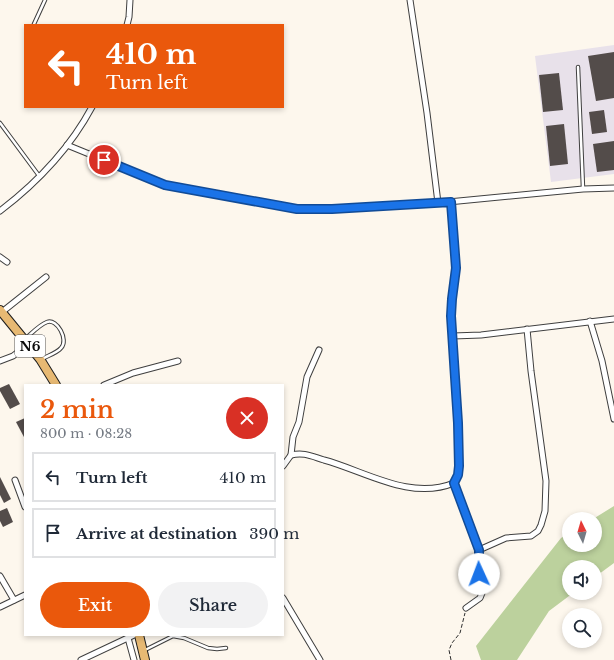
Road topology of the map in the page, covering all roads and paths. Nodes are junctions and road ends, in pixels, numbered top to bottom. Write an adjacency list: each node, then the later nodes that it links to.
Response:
1 (45, 0): 4 (lane)
2 (130, 0): 5 (street)
3 (410, 0): 14 (street)
4 (34, 24)
5 (127, 24)
6 (578, 67): 12 (lane)
7 (91, 108): 9 (street)
8 (0, 123): 10 (lane)
9 (67, 145): 10 (street); 14 (street)
10 (40, 177): 15 (street)
11 (614, 188): 12 (street)
12 (583, 189): 13 (street)
13 (451, 202): 14 (street); 23 (street)
14 (438, 204)
15 (0, 211)
16 (0, 257): 17 (street)
17 (7, 262)
18 (46, 277): 19 (street)
19 (1, 311): 24 (main road, N6)
20 (614, 319): 21 (street)
21 (590, 322): 22 (street); 31 (street)
22 (527, 329): 23 (street); 37 (street)
23 (454, 336): 35 (street)
24 (26, 342): 26 (main road, N6); 26 (lane); 27 (street)
25 (319, 350): 32 (street)
26 (40, 359): 29 (main road, N6)
27 (0, 361)
28 (178, 361): 30 (street)
29 (55, 384)
30 (106, 384)
31 (614, 419)
32 (291, 455): 33 (street); 35 (street)
33 (284, 465)
34 (15, 480): 36 (street)
35 (454, 483): 37 (street)
36 (24, 504)
37 (479, 550): 43 (street)
38 (0, 576): 40 (street)
39 (24, 595): 40 (street)
40 (14, 600): 42 (street)
41 (284, 600): 51 (street)
42 (0, 607)
43 (466, 608): 52 (path)
44 (131, 636): 48 (street); 49 (street)
45 (138, 636): 47 (main road)
46 (226, 648): 47 (lane)
47 (142, 651): 50 (main road)
48 (81, 660)
49 (134, 660)
50 (144, 660)
51 (320, 660)
52 (451, 660)

